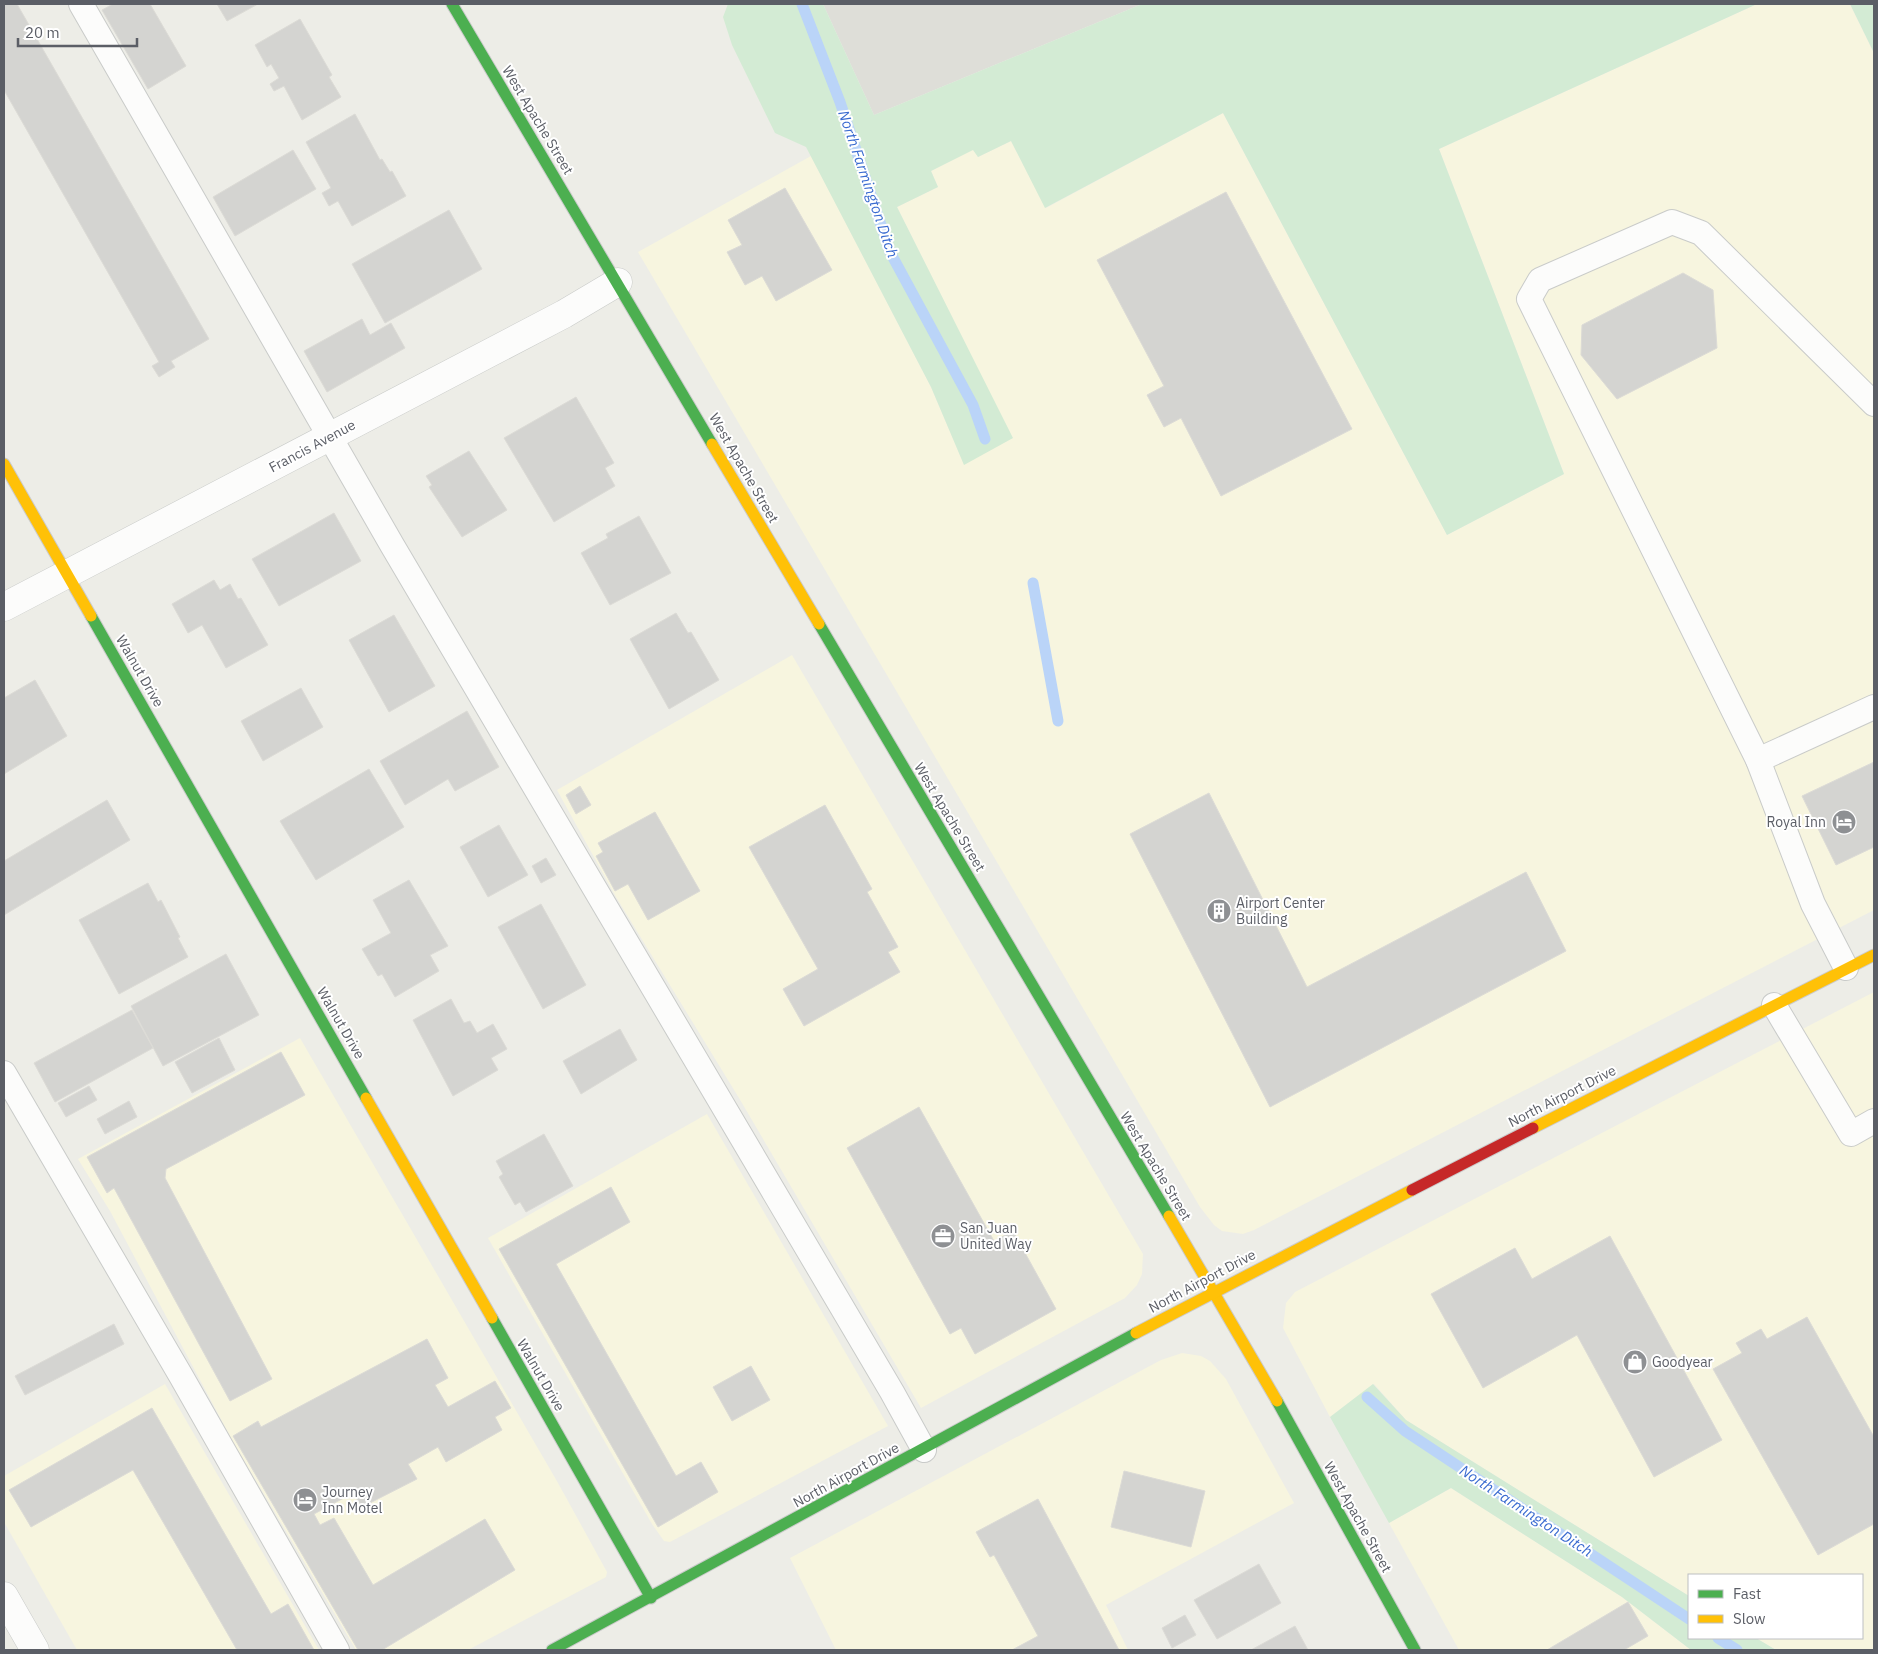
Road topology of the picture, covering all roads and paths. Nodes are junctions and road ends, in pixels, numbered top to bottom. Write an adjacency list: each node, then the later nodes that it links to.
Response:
1 (81, 4): 5 (lane)
2 (452, 4): 3 (main road, West Apache Street)
3 (618, 282): 5 (street, Francis Avenue); 16 (main road, West Apache Street)
4 (1874, 404): 10 (lane)
5 (330, 437): 7 (street, Francis Avenue); 17 (lane)
6 (4, 464): 7 (main road, Walnut Drive)
7 (68, 574): 8 (street, Francis Avenue); 19 (main road, Walnut Drive)
8 (4, 608)
9 (1874, 707): 10 (lane)
10 (1758, 760): 12 (lane)
11 (1874, 955): 12 (main road, North Airport Drive)
12 (1846, 968): 13 (main road, North Airport Drive)
13 (1774, 1005): 15 (lane); 16 (main road, North Airport Drive)
14 (4, 1073): 21 (lane)
15 (1874, 1121)
16 (1213, 1291): 17 (main road, North Airport Drive); 23 (main road, West Apache Street)
17 (924, 1450): 19 (main road, North Airport Drive)
18 (4, 1596): 20 (street)
19 (651, 1598): 22 (main road, North Airport Drive)
20 (35, 1650)
21 (337, 1650)
22 (552, 1650)
23 (1415, 1650)

